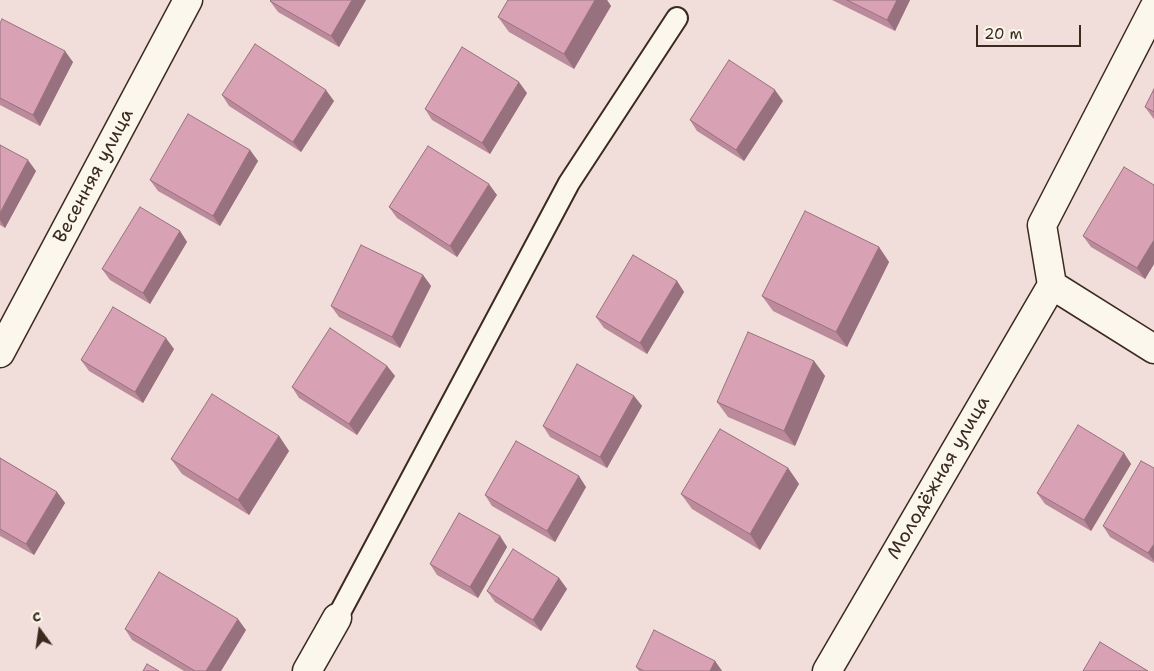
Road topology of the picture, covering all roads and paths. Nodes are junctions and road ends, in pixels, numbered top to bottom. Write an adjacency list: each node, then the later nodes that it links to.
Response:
1 (188, 0): 6 (street, Весенняя улица)
2 (1154, 8): 4 (street)
3 (677, 18): 7 (lane)
4 (1052, 285): 5 (street); 9 (street, Молодёжная улица)
5 (1154, 349)
6 (0, 353)
7 (338, 618): 8 (street)
8 (307, 671)
9 (827, 671)

